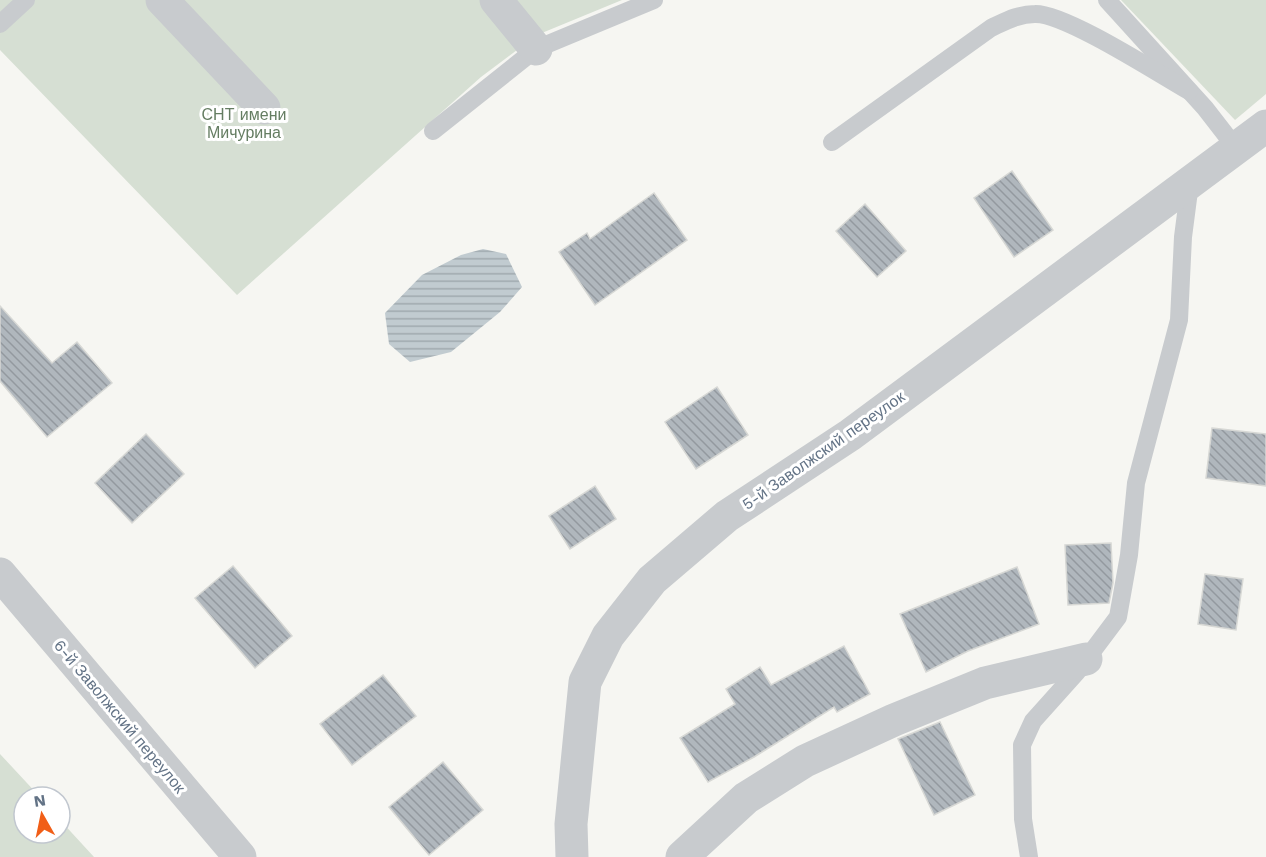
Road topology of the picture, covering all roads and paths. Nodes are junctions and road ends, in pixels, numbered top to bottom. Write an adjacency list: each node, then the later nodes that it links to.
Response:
1 (26, 0): 6 (lane)
2 (162, 0): 9 (street)
3 (496, 0): 7 (street)
4 (654, 0): 7 (lane)
5 (1107, 0): 8 (lane)
6 (0, 24)
7 (536, 49): 11 (lane)
8 (1189, 91): 12 (lane); 13 (lane)
9 (264, 108)
10 (1266, 126): 13 (street, 5-й Заволжский переулок)
11 (433, 131)
12 (832, 142)
13 (1236, 148): 14 (street, 5-й Заволжский переулок)
14 (1191, 181): 16 (lane); 18 (street, 5-й Заволжский переулок)
15 (0, 574): 17 (street, 6-й Заволжский переулок)
16 (1086, 659): 19 (street); 20 (lane)
17 (240, 857)
18 (572, 857)
19 (682, 857)
20 (1029, 857)

